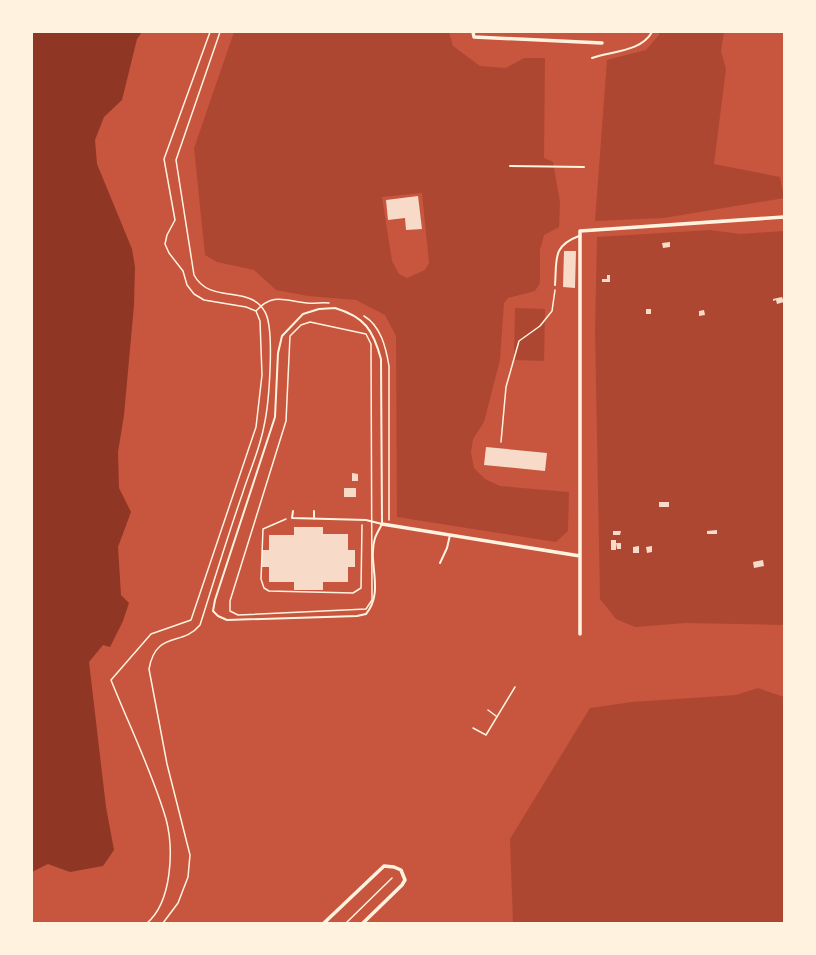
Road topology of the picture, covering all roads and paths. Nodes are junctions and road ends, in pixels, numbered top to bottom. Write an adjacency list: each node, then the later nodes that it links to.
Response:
1 (210, 32): 14 (path)
2 (220, 32): 13 (path)
3 (473, 32): 5 (street)
4 (652, 32): 6 (lane)
5 (602, 43)
6 (592, 58)
7 (510, 166): 8 (lane)
8 (584, 167)
9 (784, 217): 10 (street)
10 (580, 234): 11 (lane); 26 (street)
11 (555, 285): 16 (path)
12 (333, 304): 13 (path)
13 (261, 306): 14 (path); 35 (path)
14 (256, 311): 34 (path)
15 (363, 315): 24 (path)
16 (501, 442)
17 (293, 510): 19 (lane)
18 (314, 511): 19 (lane)
19 (314, 518): 21 (lane)
20 (283, 520): 21 (path)
21 (362, 520): 22 (lane)
22 (371, 521): 22 (path); 23 (lane)
23 (382, 524): 23 (lane); 24 (street)
24 (389, 525): 25 (street)
25 (450, 534): 26 (street); 27 (lane)
26 (580, 556): 28 (street)
27 (440, 563)
28 (580, 634)
29 (515, 687): 31 (path)
30 (488, 710): 31 (path)
31 (497, 716): 32 (path)
32 (474, 728)
33 (392, 878): 37 (path)
34 (147, 923)
35 (163, 923)
36 (324, 923): 38 (street)
37 (346, 923)
38 (363, 923)

